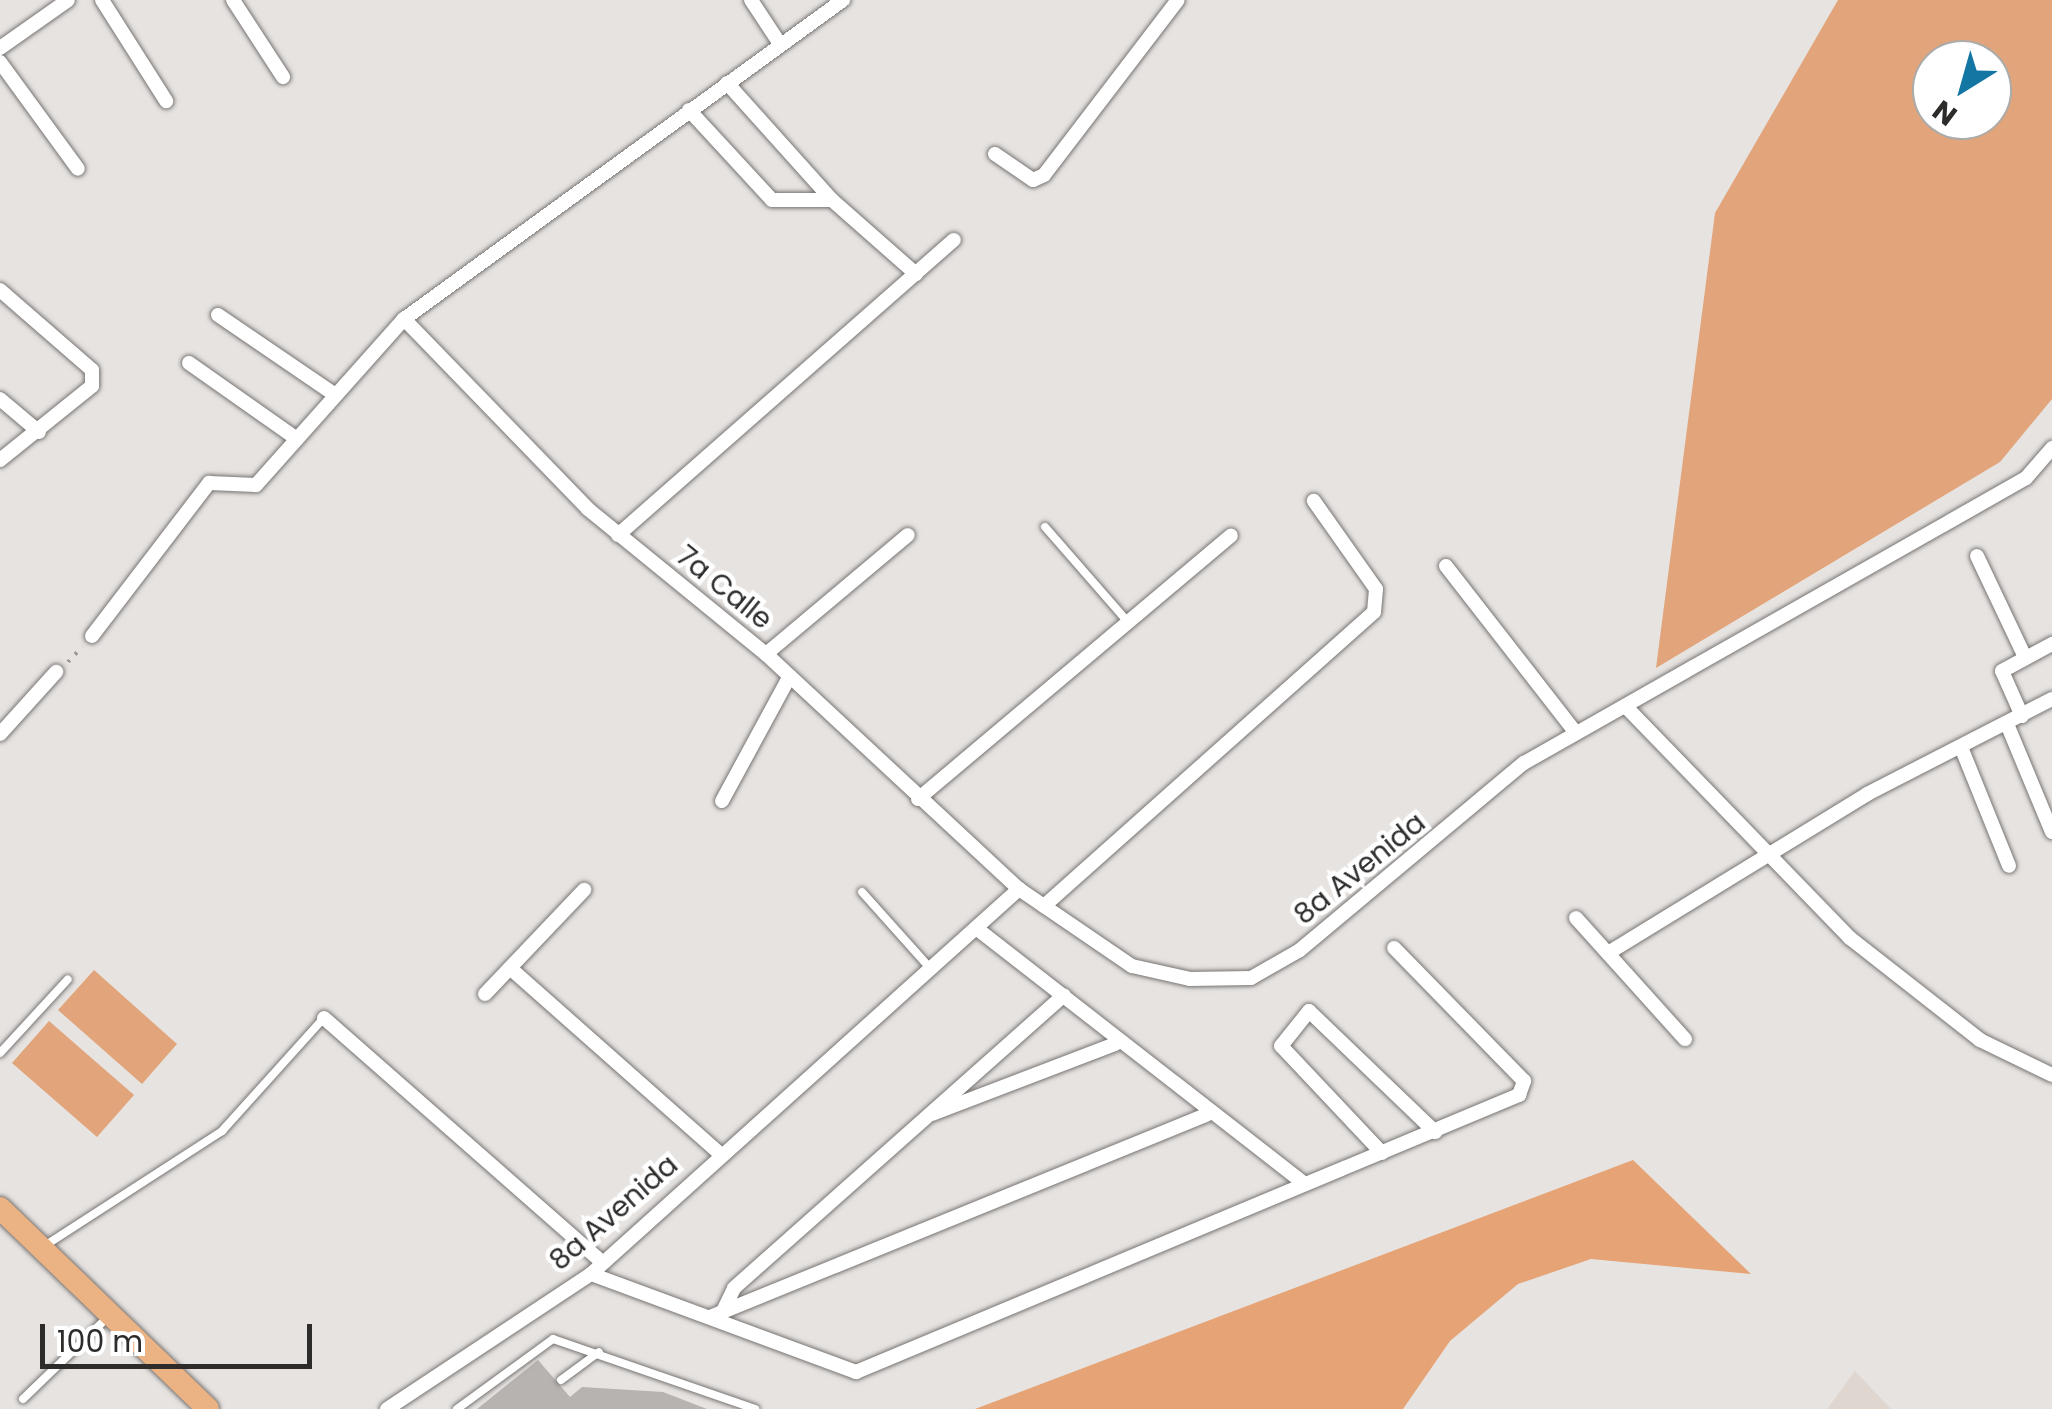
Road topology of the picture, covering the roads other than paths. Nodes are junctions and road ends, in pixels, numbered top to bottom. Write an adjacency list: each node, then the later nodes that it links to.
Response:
1 (68, 0): 8 (street)
2 (102, 0): 12 (street)
3 (233, 0): 10 (street)
4 (752, 0): 7 (street)
5 (843, 0): 7 (street)
6 (1178, 0): 14 (street)
7 (780, 44): 11 (street)
8 (0, 48)
9 (0, 62): 15 (street)
10 (283, 77)
11 (727, 83): 13 (street); 16 (street)
12 (166, 101)
13 (690, 110): 16 (street); 21 (street)
14 (995, 154)
15 (78, 170)
16 (832, 200): 18 (street)
17 (954, 240): 18 (street)
18 (916, 274): 31 (street)
19 (0, 290): 25 (street)
20 (218, 315): 23 (street)
21 (404, 319): 23 (street); 31 (street, 7a Calle)
22 (189, 364): 26 (street)
23 (334, 394): 26 (street)
24 (0, 399): 25 (street)
25 (39, 432): 28 (street)
26 (297, 439): 37 (street)
27 (2052, 448): 44 (street, 8a Avenida)
28 (0, 460)
29 (1314, 501): 58 (street)
30 (1045, 527): 36 (lane)
31 (618, 534): 39 (street, 7a Calle)
32 (1231, 535): 36 (street)
33 (908, 536): 39 (street)
34 (1977, 556): 40 (street)
35 (1446, 566): 47 (street)
36 (1128, 622): 50 (street)
37 (92, 636)
38 (2052, 644): 40 (street)
39 (766, 654): 42 (street, 7a Calle)
40 (2025, 657): 45 (street)
41 (61, 668): 48 (street)
42 (790, 676): 50 (street, 7a Calle); 51 (street)
43 (2052, 699): 45 (street)
44 (1628, 709): 47 (street, 8a Avenida); 53 (street)
45 (2022, 716): 46 (street)
46 (2007, 724): 49 (street); 52 (street)
47 (1575, 732): 58 (street, 8a Avenida)
48 (0, 734)
49 (1961, 747): 53 (street); 54 (street)
50 (918, 799): 55 (street, 7a Calle)
51 (722, 801)
52 (2052, 832)
53 (1767, 858): 62 (street); 72 (street)
54 (2009, 866)
55 (1020, 889): 58 (street, 8a Avenida); 60 (street, 8a Avenida)
56 (584, 890): 63 (street)
57 (862, 892): 64 (lane)
58 (1044, 906)
59 (1576, 918): 62 (street)
60 (976, 928): 64 (street, 8a Avenida); 67 (street)
61 (1394, 948): 77 (street)
62 (1608, 952): 69 (street)
63 (510, 968): 66 (street); 79 (street)
64 (930, 968): 79 (street, 8a Avenida)
65 (68, 979): 71 (lane)
66 (485, 994)
67 (1064, 996): 70 (street); 73 (street)
68 (324, 1018): 82 (lane); 83 (street)
69 (1685, 1039)
70 (1115, 1044): 74 (street); 75 (street)
71 (0, 1052)
72 (2052, 1075)
73 (970, 1077): 74 (street); 76 (street)
74 (983, 1095): 76 (street)
75 (1206, 1115): 80 (street); 86 (street)
76 (922, 1118): 86 (street)
77 (1435, 1132): 78 (street); 78 (street)
78 (1382, 1152): 80 (street)
79 (719, 1153): 83 (street, 8a Avenida)
80 (1304, 1183): 86 (street)
81 (0, 1208): 82 (main road)
82 (42, 1247): 85 (main road)
83 (603, 1262): 84 (street, 8a Avenida)
84 (591, 1274): 86 (street); 91 (street, 8a Avenida)
85 (112, 1313): 89 (lane); 90 (main road)
86 (717, 1314)
87 (598, 1352): 88 (lane); 92 (lane); 93 (lane)
88 (560, 1380)
89 (23, 1399)
90 (208, 1409)
91 (387, 1409)
92 (457, 1409)
93 (755, 1409)

